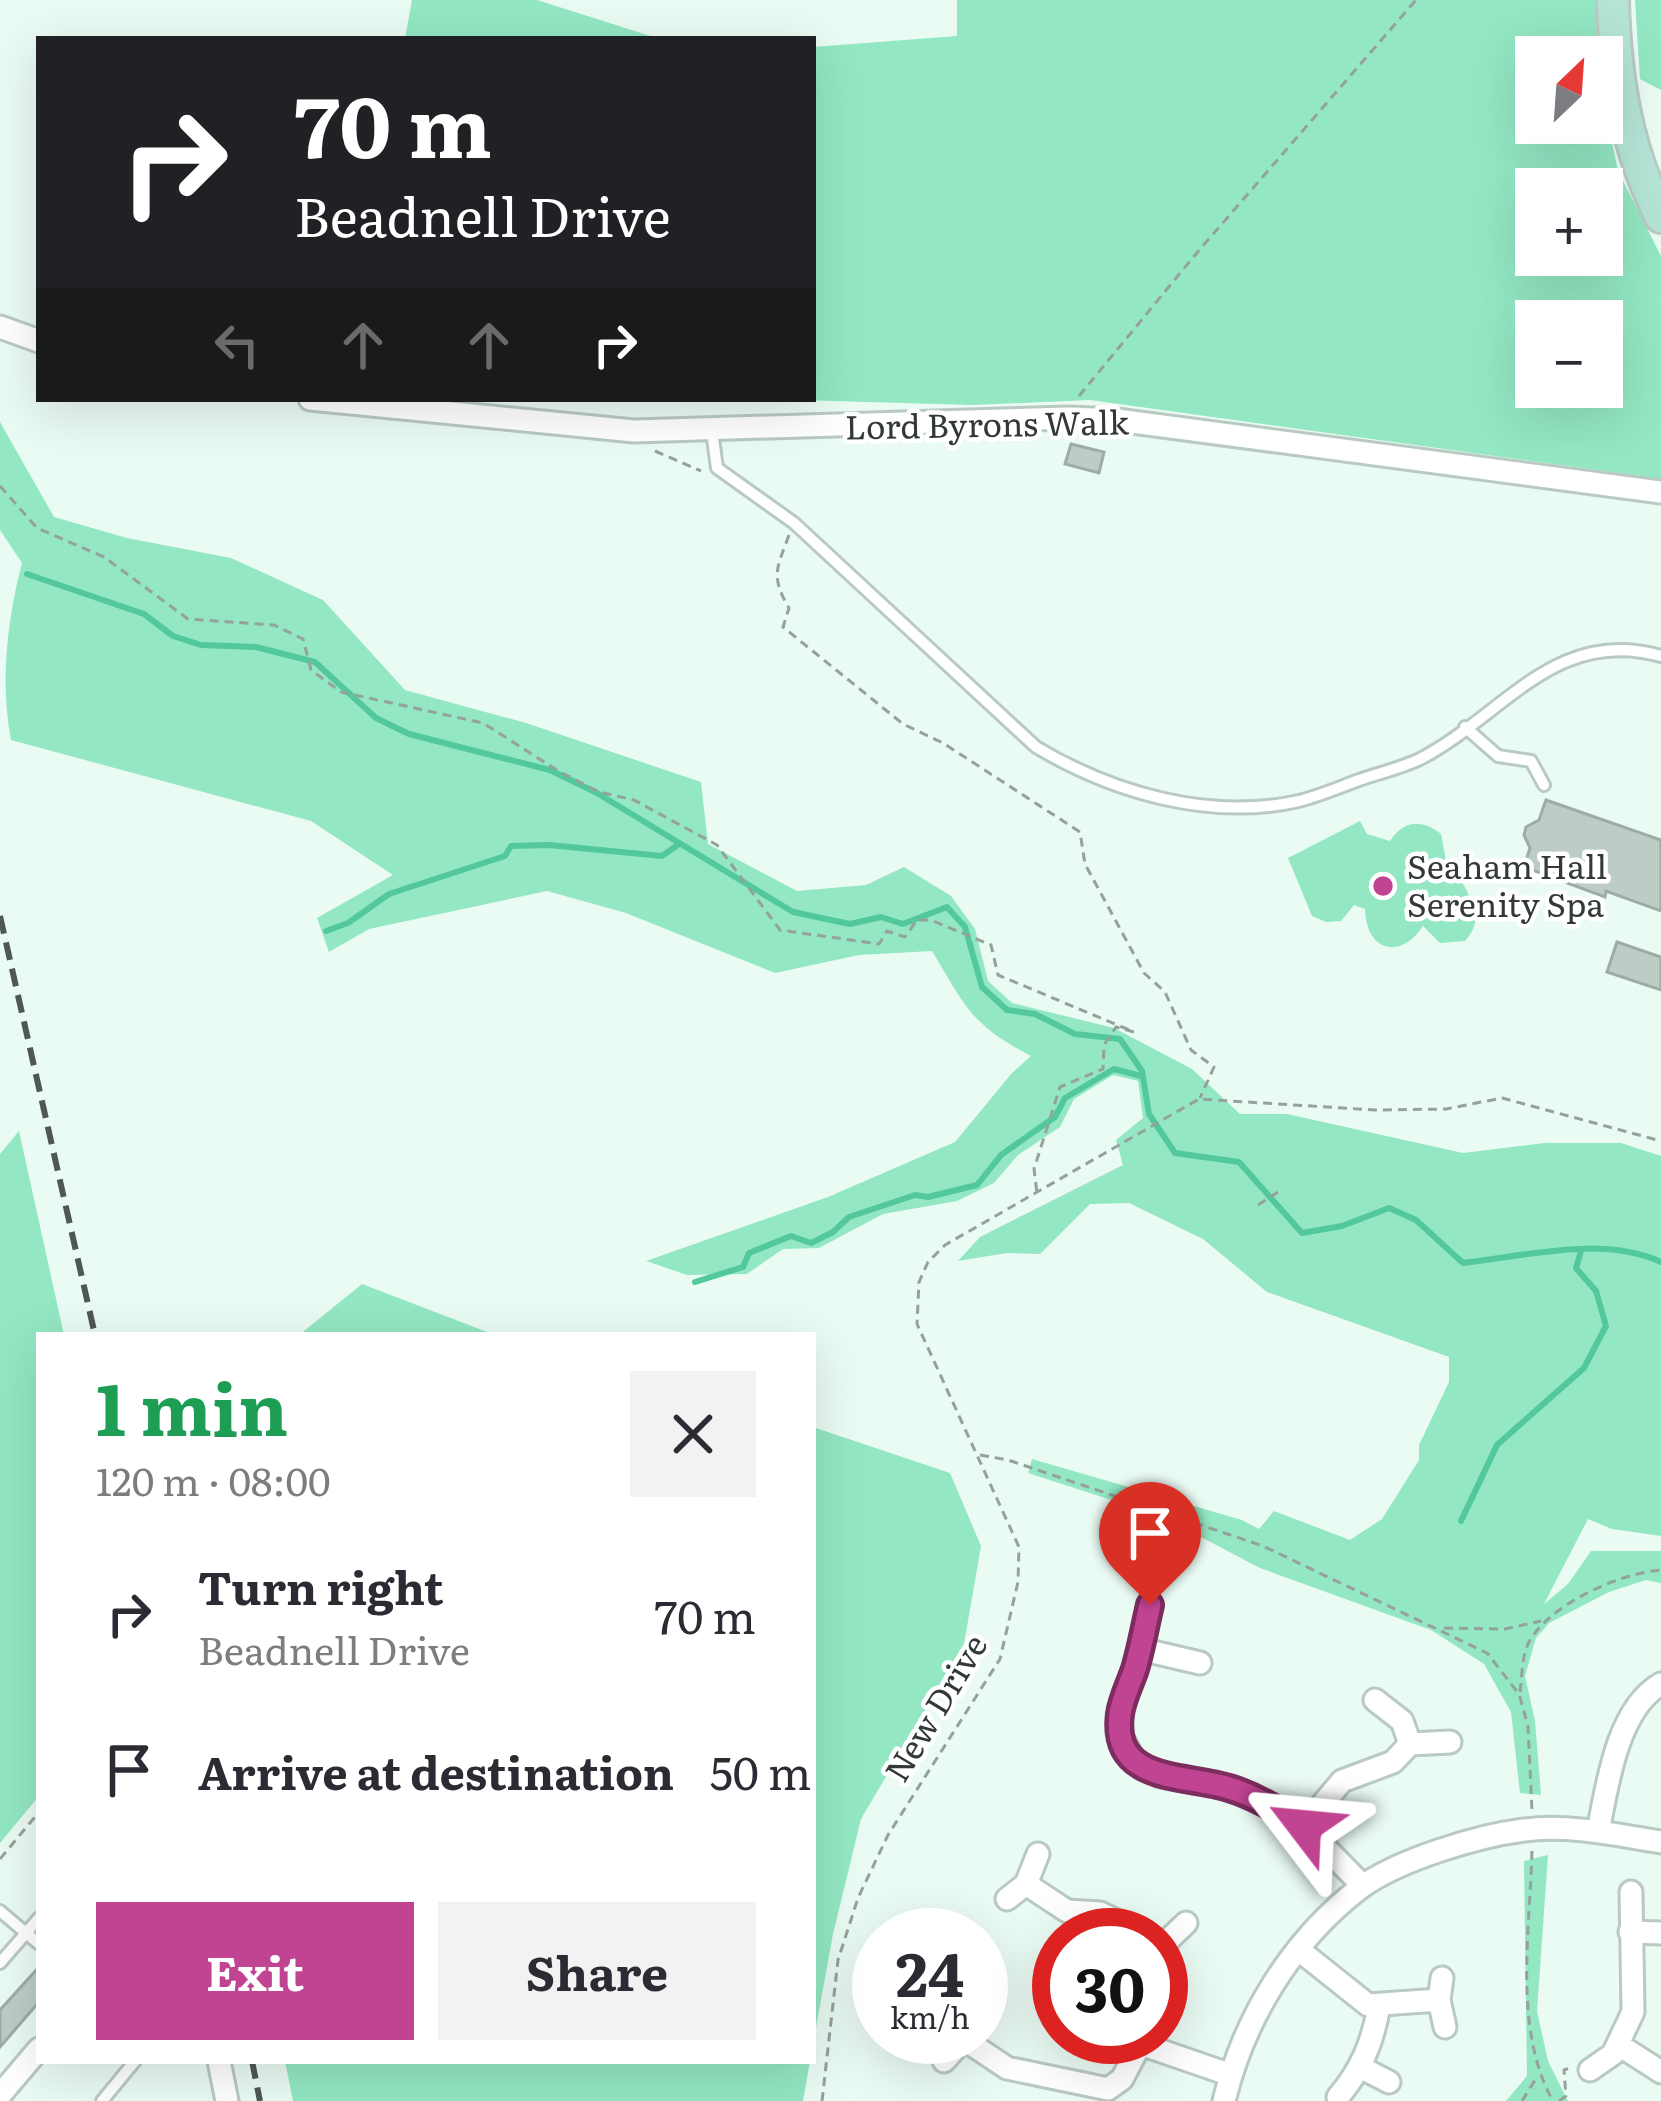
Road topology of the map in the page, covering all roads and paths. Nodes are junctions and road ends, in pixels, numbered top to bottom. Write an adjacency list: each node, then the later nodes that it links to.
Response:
1 (1416, 0): 8 (path)
2 (1613, 0): 3 (main road)
3 (1661, 217)
4 (0, 327): 5 (street)
5 (36, 340)
6 (370, 402): 7 (street, Lord Byrons Walk)
7 (491, 408): 9 (street, Lord Byrons Walk)
8 (1069, 418): 10 (street, Lord Byrons Walk); 13 (street, Lord Byrons Walk)
9 (634, 430): 10 (street, Lord Byrons Walk); 11 (path)
10 (712, 431): 16 (lane)
11 (714, 478)
12 (0, 486): 21 (path)
13 (1661, 492)
14 (790, 532): 18 (path)
15 (1661, 656): 16 (lane)
16 (1465, 727): 17 (lane)
17 (1544, 785)
18 (1199, 1100): 19 (path); 21 (path, New Drive)
19 (1661, 1141)
20 (1278, 1192): 22 (path)
21 (1038, 1195): 23 (path, New Drive)
22 (1258, 1205)
23 (978, 1455): 27 (path); 76 (path, New Drive)
24 (1661, 1570): 26 (path)
25 (1150, 1605): 28 (street)
26 (1543, 1620): 27 (path); 31 (path)
27 (1440, 1628): 31 (path)
28 (1140, 1648): 29 (street); 37 (street)
29 (1200, 1663)
30 (1661, 1684): 38 (street)
31 (1519, 1694): 35 (path)
32 (1375, 1700): 34 (street)
33 (1450, 1742): 34 (street)
34 (1410, 1744): 37 (street)
35 (1532, 1811)
36 (36, 1816): 42 (path)
37 (1304, 1826): 44 (street)
38 (1598, 1832): 39 (street); 44 (street)
39 (1661, 1842)
40 (1532, 1851): 69 (path)
41 (1038, 1854): 43 (street)
42 (0, 1859)
43 (1026, 1884): 46 (street); 47 (street)
44 (1363, 1886): 54 (street)
45 (1631, 1892): 50 (street)
46 (1007, 1899)
47 (1060, 1908)
48 (0, 1910): 51 (lane)
49 (36, 1921): 51 (lane)
50 (1630, 1932): 52 (street); 58 (street)
51 (26, 1933): 53 (lane); 55 (lane)
52 (1661, 1933)
53 (36, 1941)
54 (1299, 1950): 56 (street); 68 (street)
55 (0, 1963)
56 (1379, 2006): 57 (street); 65 (street)
57 (1445, 2027)
58 (1619, 2044): 66 (street); 67 (street)
59 (36, 2053): 71 (street)
60 (1188, 2059): 68 (street)
61 (133, 2064): 74 (lane)
62 (220, 2064): 75 (street)
63 (1001, 2064): 72 (street)
64 (1130, 2064): 72 (street)
65 (1360, 2067): 70 (street); 73 (street)
66 (1590, 2070)
67 (1661, 2072)
68 (1231, 2075): 77 (street)
69 (1539, 2075): 78 (path); 79 (path)
70 (1389, 2082)
71 (0, 2095)
72 (1109, 2095)
73 (1335, 2099)
74 (102, 2101)
75 (227, 2101)
76 (822, 2101)
77 (1224, 2101)
78 (1522, 2101)
79 (1553, 2101)

